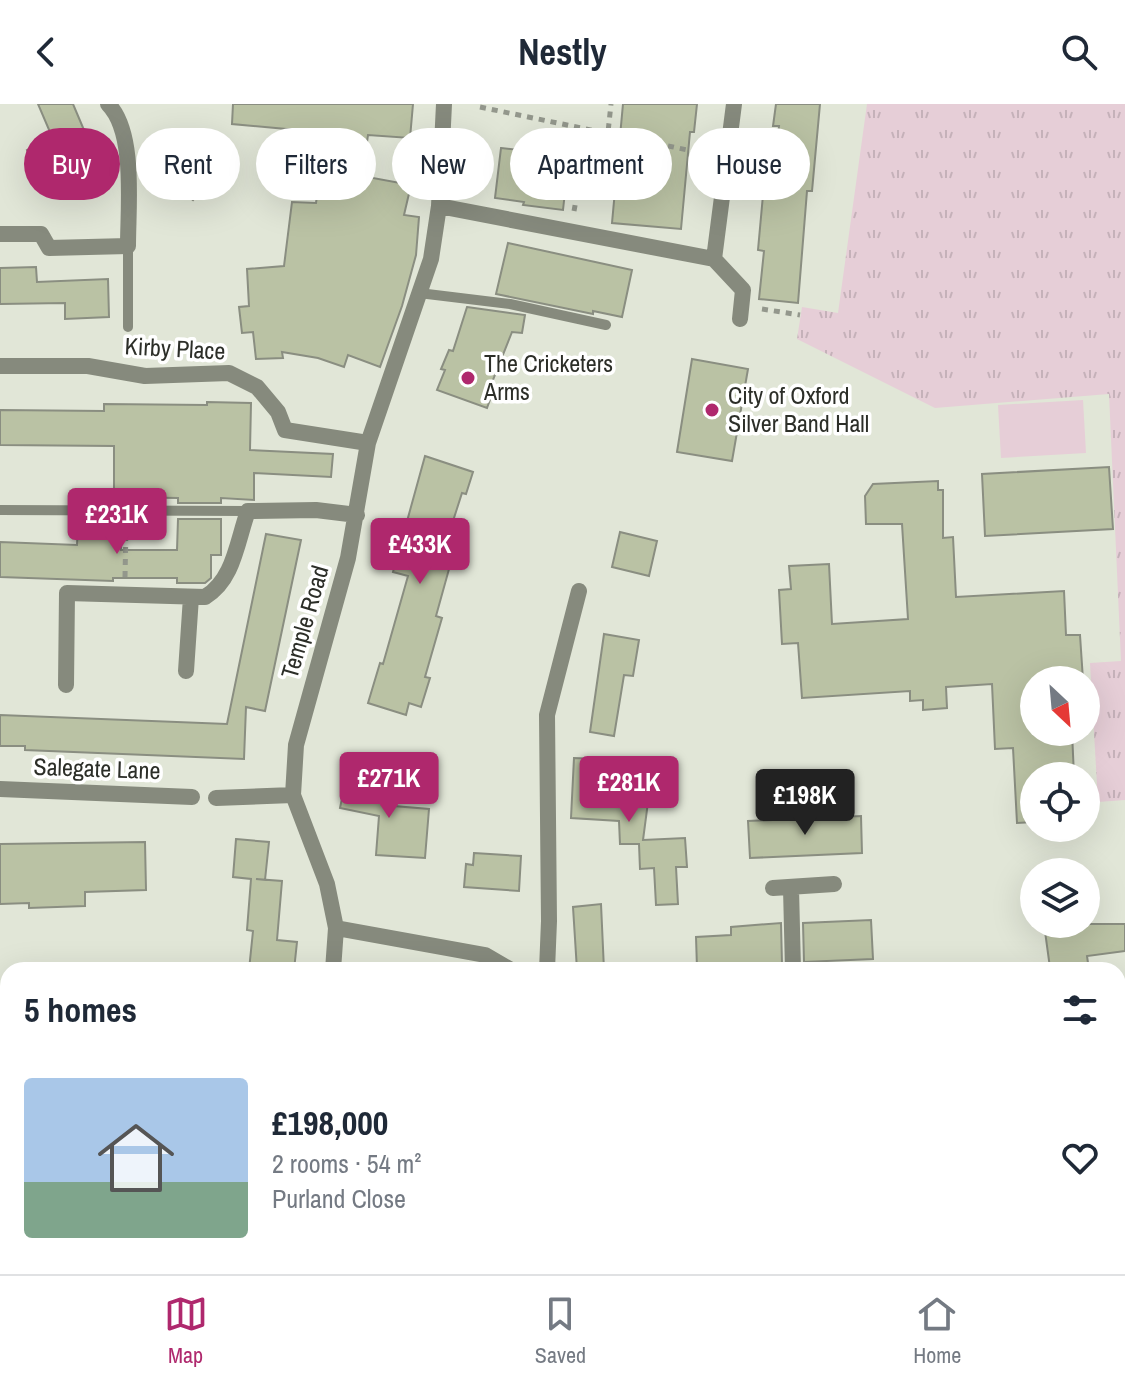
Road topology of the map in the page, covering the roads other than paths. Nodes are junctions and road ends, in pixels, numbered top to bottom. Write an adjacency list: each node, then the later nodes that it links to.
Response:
1 (108, 104): 6 (street)
2 (444, 104): 4 (street, Temple Road)
3 (734, 104): 7 (street)
4 (439, 206): 7 (street); 8 (street, Temple Road)
5 (0, 234): 6 (street)
6 (128, 246): 11 (lane)
7 (714, 259): 9 (street)
8 (419, 293): 10 (lane); 13 (street, Temple Road)
9 (741, 312)
10 (606, 325)
11 (128, 327)
12 (0, 366): 13 (street, Kirby Place)
13 (368, 443): 16 (street, Temple Road)
14 (0, 510): 15 (lane)
15 (248, 511): 16 (street); 18 (street)
16 (357, 515): 22 (street, Temple Road)
17 (579, 591): 31 (street)
18 (191, 597): 19 (street); 20 (street)
19 (186, 671)
20 (66, 685)
21 (0, 789): 23 (street, Salegate Lane)
22 (293, 795): 24 (street); 28 (street, Temple Road)
23 (192, 797)
24 (216, 798)
25 (834, 884): 27 (street)
26 (773, 888): 27 (street)
27 (791, 888): 32 (street)
28 (336, 928): 29 (street, Temple Road); 30 (street)
29 (334, 962)
30 (497, 962)
31 (547, 962)
32 (793, 962)

